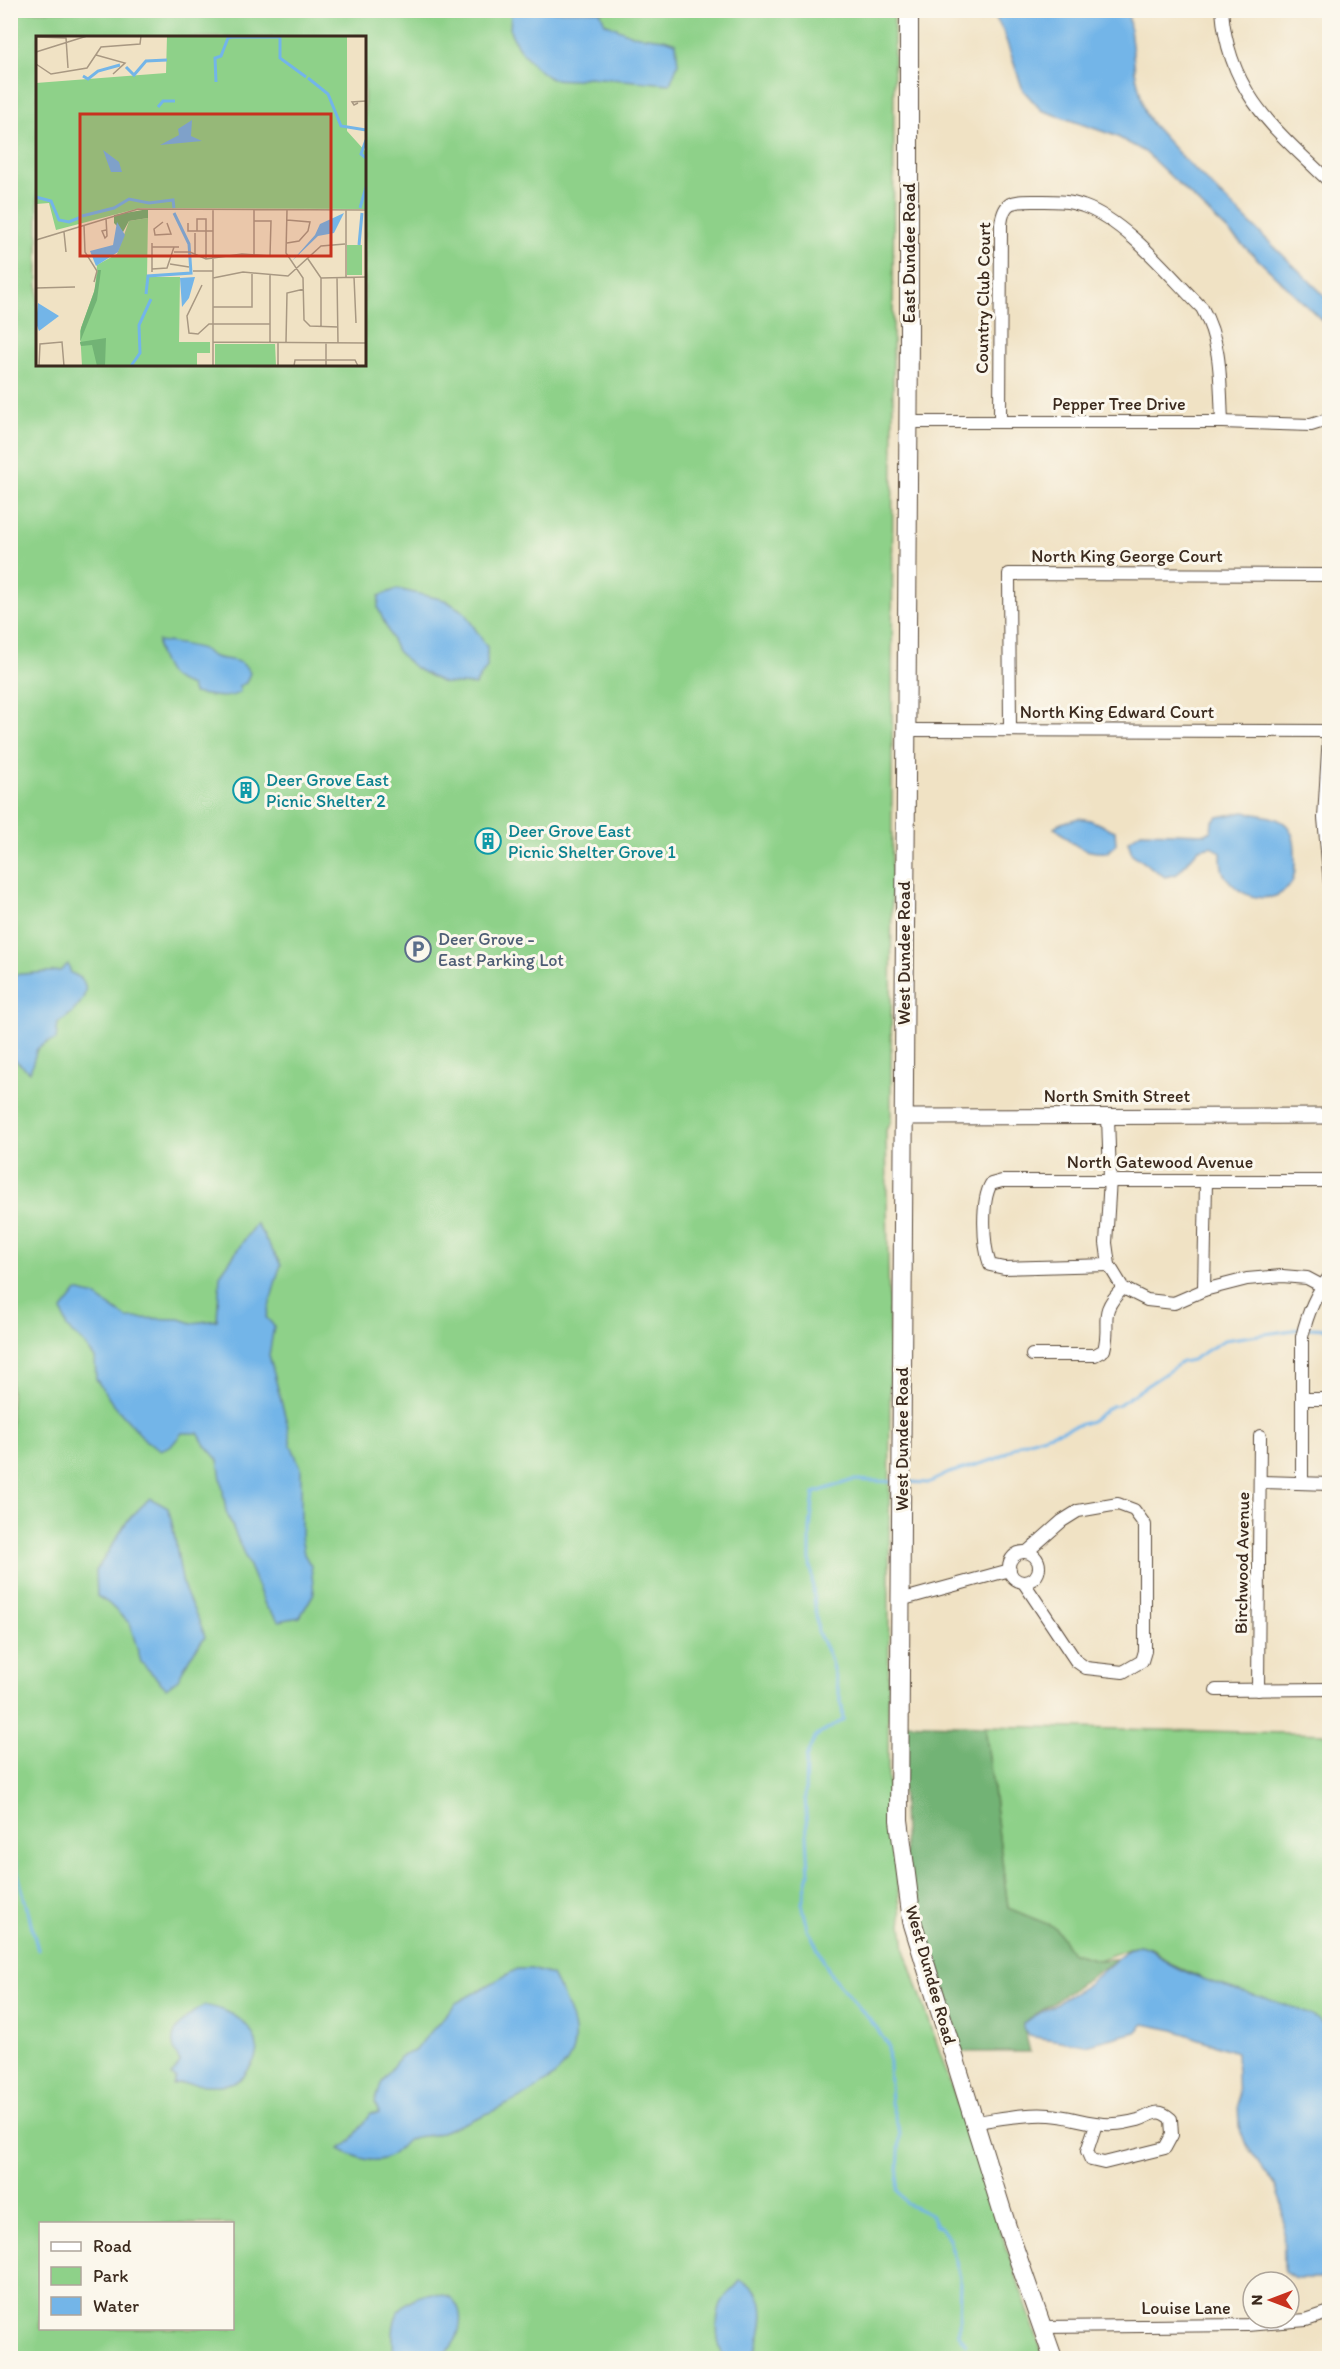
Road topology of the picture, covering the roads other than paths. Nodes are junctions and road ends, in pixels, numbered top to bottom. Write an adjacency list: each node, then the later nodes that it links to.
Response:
1 (909, 10): 5 (main road, East Dundee Road)
2 (1222, 10): 3 (street)
3 (1329, 182)
4 (1329, 419): 7 (street, Pepper Tree Drive)
5 (908, 422): 6 (street, Pepper Tree Drive); 8 (main road, East Dundee Road)
6 (1000, 422): 7 (street, Pepper Tree Drive); 7 (street, Country Club Court)
7 (1222, 422)
8 (907, 496): 11 (main road, West Dundee Road)
9 (1329, 574): 12 (street, North King George Court)
10 (1329, 717): 13 (street)
11 (905, 730): 12 (street, North King Edward Court); 17 (main road, West Dundee Road)
12 (1010, 730): 13 (street, North King Edward Court)
13 (1328, 731): 14 (street)
14 (1329, 884)
15 (1108, 1116): 16 (street, North Smith Street); 17 (street, North Smith Street); 18 (street)
16 (1329, 1116)
17 (903, 1117): 35 (main road, West Dundee Road)
18 (1110, 1179): 19 (street, North Gatewood Avenue); 21 (street); 21 (street, North Gatewood Avenue)
19 (1206, 1181): 20 (street, North Gatewood Avenue); 24 (street)
20 (1329, 1181)
21 (1108, 1265): 23 (street)
22 (1326, 1281): 24 (street); 26 (street)
23 (1123, 1288): 24 (street); 25 (street)
24 (1204, 1290)
25 (1032, 1355)
26 (1302, 1399): 27 (street); 30 (street)
27 (1329, 1399)
28 (1260, 1436): 29 (street, Birchwood Avenue)
29 (1261, 1482): 30 (street); 37 (street, Birchwood Avenue)
30 (1302, 1483): 31 (street)
31 (1329, 1484)
32 (1027, 1552): 33 (street); 34 (street); 34 (street)
33 (1010, 1570): 34 (street); 35 (street)
34 (1024, 1582)
35 (900, 1600): 39 (main road, West Dundee Road)
36 (1215, 1689): 37 (street)
37 (1258, 1689): 38 (street)
38 (1329, 1689)
39 (975, 2122): 40 (street); 42 (main road, West Dundee Road)
40 (1096, 2124): 40 (street)
41 (1329, 2312): 42 (street, Louise Lane)
42 (1041, 2327): 43 (main road, West Dundee Road)
43 (1053, 2358)

